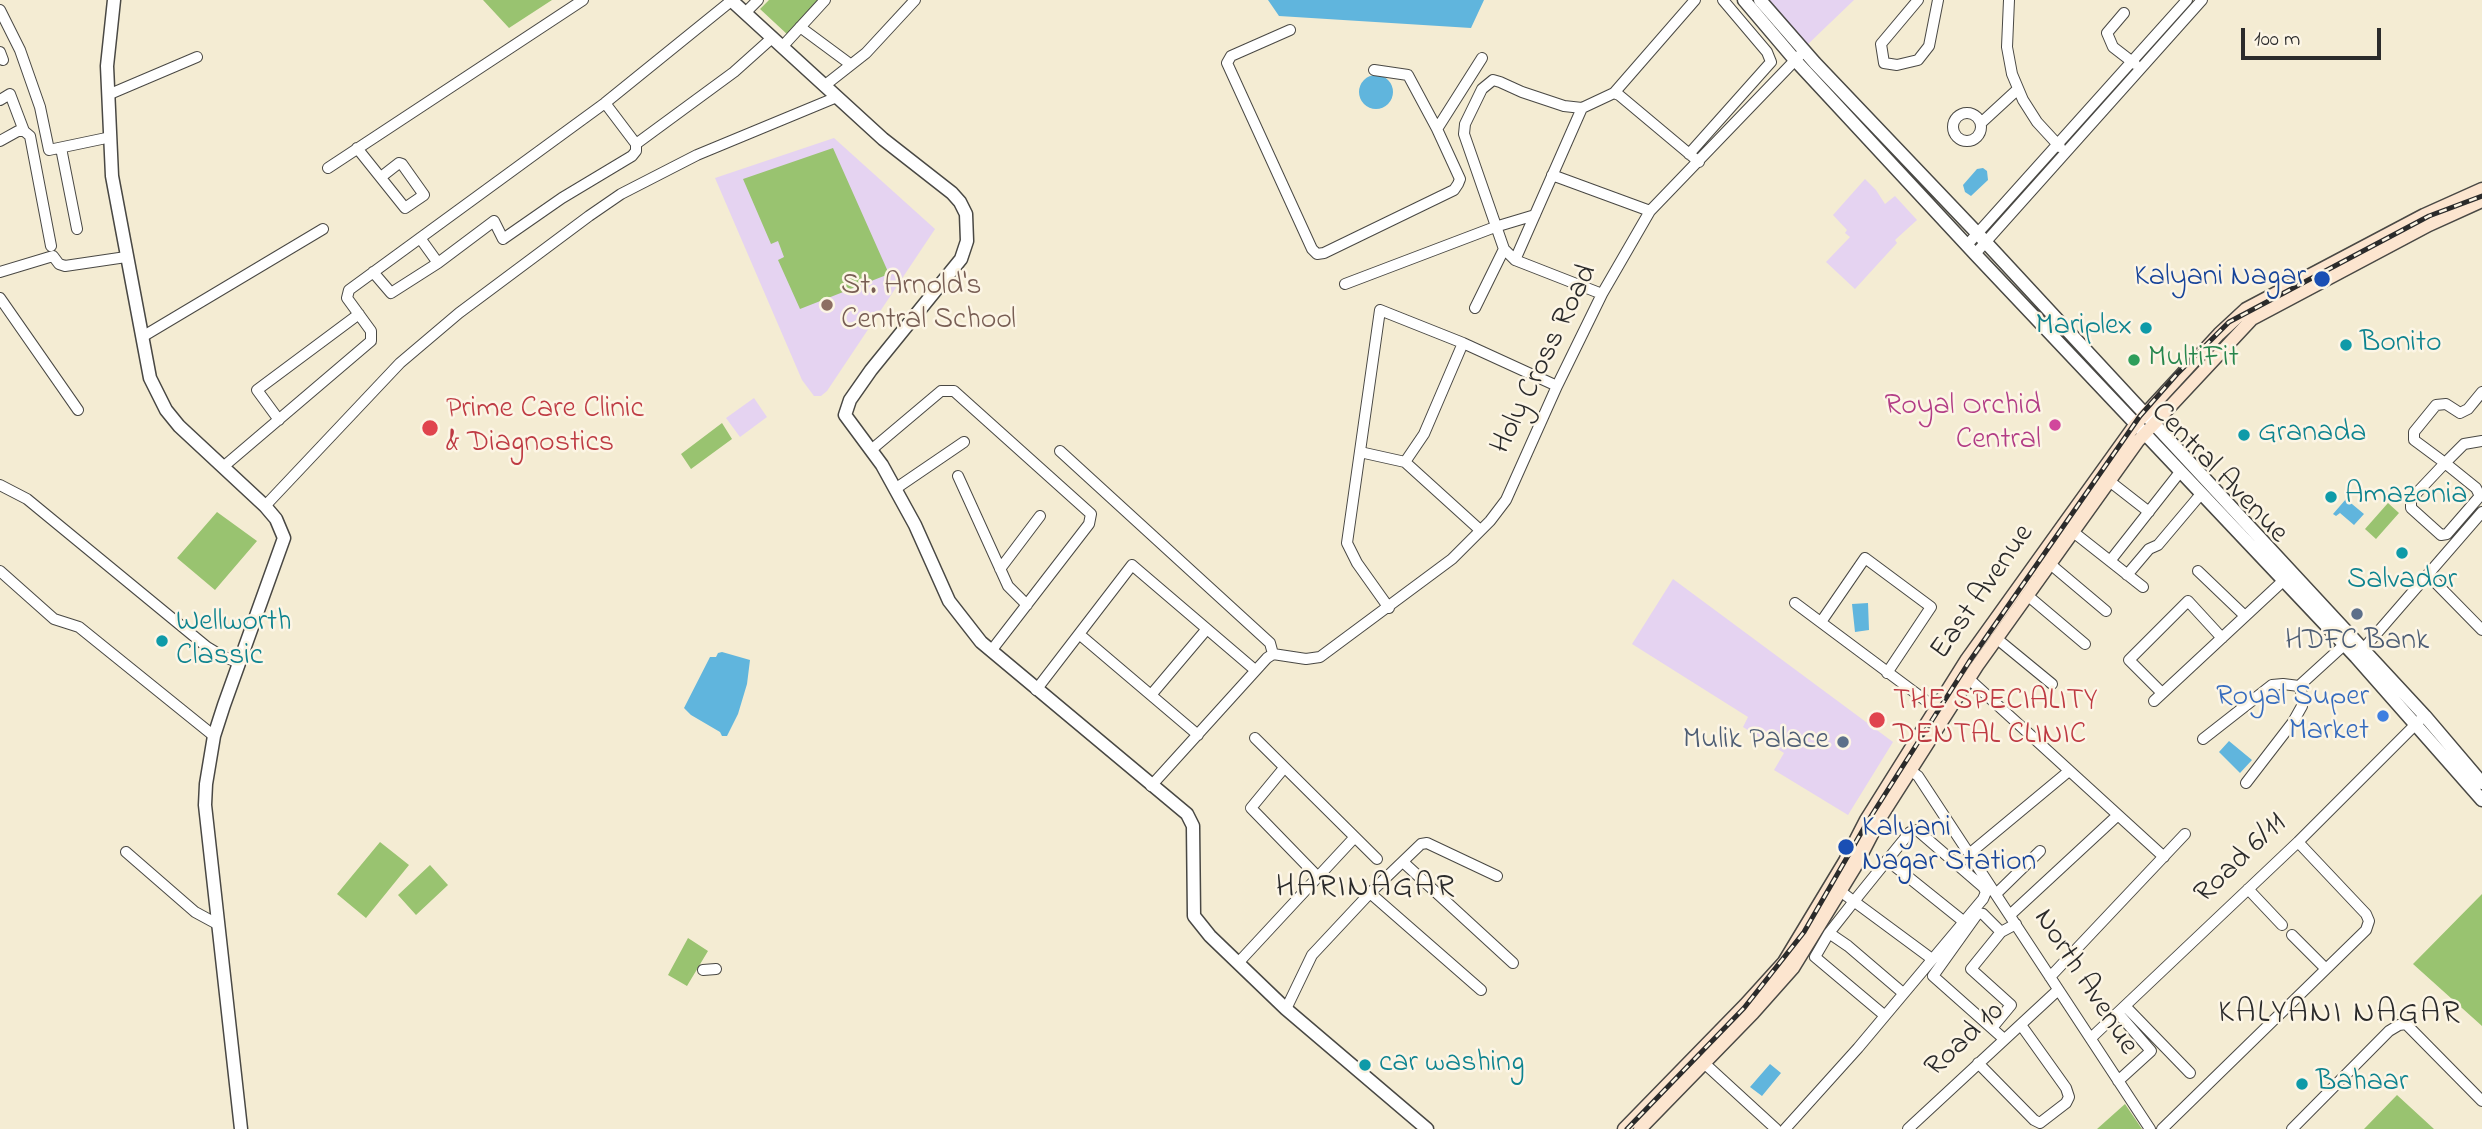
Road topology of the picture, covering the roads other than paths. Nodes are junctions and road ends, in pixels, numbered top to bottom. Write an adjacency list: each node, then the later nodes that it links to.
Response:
1 (114, 0): 33 (street)
2 (583, 0): 45 (street)
3 (731, 0): 17 (street); 36 (street)
4 (758, 0): 17 (street)
5 (825, 0): 19 (street)
6 (915, 0): 27 (street)
7 (1695, 0): 32 (street)
8 (1723, 0): 47 (street)
9 (1744, 0): 23 (street, Central Avenue)
10 (1760, 0): 23 (street, Central Avenue)
11 (1918, 0): 12 (street)
12 (1938, 0)
13 (2009, 0): 31 (street)
14 (2186, 0): 26 (street)
15 (2202, 0): 28 (street)
16 (0, 10): 44 (street)
17 (745, 13): 21 (street)
18 (2124, 13): 26 (street)
19 (800, 27): 22 (street); 27 (street)
20 (1290, 30): 39 (street)
21 (772, 38): 22 (street); 43 (street)
22 (782, 47): 30 (street)
23 (1800, 55): 48 (street, Holy Cross Road); 60 (street, Central Avenue); 63 (street, Central Avenue)
24 (197, 57): 33 (street)
25 (1482, 58): 39 (street)
26 (2132, 61): 28 (street); 46 (street)
27 (850, 65): 30 (street)
28 (2140, 69): 46 (street)
29 (1374, 70): 39 (street)
30 (824, 86): 34 (street)
31 (2018, 89): 38 (street); 46 (street)
32 (1614, 93): 37 (street); 47 (street)
33 (110, 94): 41 (street)
34 (837, 97): 83 (street); 95 (street)
35 (0, 100): 40 (street)
36 (605, 103): 43 (street); 59 (street)
37 (1581, 108): 50 (street); 56 (street)
38 (1981, 123)
39 (1437, 129)
40 (24, 131): 42 (street); 61 (street)
41 (111, 137): 44 (street); 64 (street)
42 (0, 141)
43 (636, 144): 66 (street)
44 (61, 148): 57 (street)
45 (358, 148): 49 (street); 51 (street)
46 (2061, 148): 60 (street)
47 (1689, 154): 48 (street)
48 (1699, 162): 54 (street, Holy Cross Road)
49 (328, 168)
50 (1552, 175): 54 (street); 55 (street)
51 (381, 177): 51 (street)
52 (2482, 190): 80 (main road, East Avenue)
53 (2482, 201): 80 (main road, East Avenue)
54 (1650, 211): 70 (street, Holy Cross Road)
55 (1535, 215): 56 (street); 65 (street)
56 (1495, 227): 62 (street); 69 (street)
57 (77, 229)
58 (323, 229): 74 (street)
59 (420, 238): 66 (street); 68 (street)
60 (1982, 238): 63 (street); 80 (street, Central Avenue)
61 (51, 246)
62 (1504, 249): 65 (street); 72 (street)
63 (1971, 250): 80 (street, Central Avenue)
64 (127, 257): 67 (street); 74 (street)
65 (1515, 260): 70 (street)
66 (438, 263): 68 (street)
67 (0, 272)
68 (373, 272): 73 (street)
69 (1345, 284)
70 (1602, 294): 76 (street, Holy Cross Road)
71 (0, 298): 78 (street)
72 (1475, 308)
73 (359, 314): 79 (street); 79 (street)
74 (142, 337): 88 (street)
75 (1463, 343): 76 (street); 85 (street); 86 (street)
76 (1557, 386): 99 (street, Holy Cross Road)
77 (2482, 392): 87 (street)
78 (78, 410)
79 (279, 420): 88 (street)
80 (2144, 425): 89 (street, Central Avenue); 91 (main road, East Avenue); 125 (street, Central Avenue); 137 (main road, East Avenue)
81 (2482, 441): 87 (street)
82 (964, 442): 93 (street)
83 (871, 450): 93 (street); 112 (street)
84 (1060, 451): 126 (street)
85 (1360, 452): 86 (street); 113 (street)
86 (1405, 462): 99 (street)
87 (2445, 463): 87 (street)
88 (223, 467): 95 (street)
89 (2180, 472): 94 (street, Central Avenue); 96 (street)
90 (958, 475): 103 (street)
91 (2108, 480): 96 (street); 100 (main road, East Avenue)
92 (0, 485): 127 (street)
93 (895, 489): 124 (street)
94 (2201, 494): 106 (street); 108 (street, Central Avenue)
95 (265, 506): 127 (street)
96 (2149, 512): 101 (street)
97 (2482, 512): 107 (street)
98 (1040, 516): 103 (street)
99 (1480, 530): 113 (street, Holy Cross Road)
100 (2072, 531): 101 (street); 102 (main road, East Avenue)
101 (2110, 561): 106 (street)
102 (2049, 563): 110 (main road, East Avenue); 114 (street)
103 (1000, 569): 112 (street)
104 (0, 571): 140 (street)
105 (2198, 571): 115 (street)
106 (2127, 575): 109 (street)
107 (2428, 575): 118 (street); 125 (street)
108 (2283, 581): 115 (street); 123 (street, Central Avenue)
109 (2143, 587)
110 (2027, 595): 120 (main road, East Avenue); 122 (street)
111 (1794, 603): 116 (street)
112 (1027, 605): 124 (street)
113 (1389, 608): 126 (street, Holy Cross Road)
114 (2106, 611)
115 (2245, 616): 121 (street)
116 (1821, 622): 129 (street); 129 (street)
117 (1206, 630): 119 (street); 128 (street); 135 (street)
118 (2482, 630)
119 (1079, 634): 133 (street); 135 (street)
120 (1996, 638): 130 (main road, East Avenue); 131 (street)
121 (2222, 638): 134 (street); 134 (street)
122 (2085, 644)
123 (2344, 645): 125 (street, Central Avenue); 132 (street)
124 (991, 651): 133 (street)
125 (2360, 653): 138 (street, Central Avenue)
126 (1273, 654): 128 (street)
127 (237, 662): 140 (street)
128 (1255, 670): 139 (street)
129 (1887, 673): 137 (street)
130 (1969, 679): 143 (main road, East Avenue); 145 (street)
131 (2052, 684)
132 (2299, 686): 142 (street); 146 (street)
133 (1036, 690): 148 (street)
134 (2162, 693): 136 (street)
135 (1151, 695): 139 (street)
136 (2154, 701)
137 (1937, 709): 143 (main road, East Avenue)
138 (2421, 720): 147 (street, Central Avenue); 149 (street, Central Avenue); 153 (street, Road 6/11)
139 (1198, 734): 148 (street)
140 (214, 736): 170 (street)
141 (1255, 738): 144 (street)
142 (2203, 739)
143 (1905, 767): 156 (street, North Avenue); 163 (main road, East Avenue)
144 (1284, 768): 152 (street); 162 (street)
145 (2069, 771): 150 (street); 156 (street)
146 (2246, 783)
147 (2482, 783)
148 (1151, 786): 177 (street)
149 (2482, 800)
150 (2118, 815): 157 (street); 168 (street)
151 (2185, 834): 157 (street)
152 (1354, 838): 158 (street); 162 (street)
153 (2298, 842): 164 (street, Road 6/11); 179 (street)
154 (2040, 851): 166 (street)
155 (126, 852): 170 (street)
156 (1969, 854): 166 (street, North Avenue)
157 (2164, 857): 181 (street)
158 (1377, 859)
159 (1887, 860): 167 (street); 169 (street); 169 (street)
160 (1403, 862): 161 (street); 165 (street); 176 (street)
161 (1497, 876)
162 (1318, 877): 177 (street)
163 (1836, 888): 167 (street); 192 (main road, East Avenue); 199 (main road, East Avenue)
164 (2248, 889): 171 (street); 186 (street, Road 6/11)
165 (1370, 893): 182 (street); 185 (street)
166 (1996, 894): 168 (street, North Avenue)
167 (1855, 900): 173 (street); 175 (street)
168 (2013, 920): 172 (street); 181 (street, North Avenue)
169 (1963, 921): 175 (street)
170 (219, 925): 197 (street)
171 (2282, 925)
172 (2001, 932): 189 (street); 189 (street)
173 (1829, 933): 184 (street); 187 (street)
174 (2292, 935): 179 (street)
175 (1932, 959): 184 (street)
176 (1513, 962)
177 (1238, 963): 185 (street)
178 (716, 969): 180 (street)
179 (2326, 969): 205 (street)
180 (703, 970)
181 (2050, 977): 183 (street, North Avenue)
182 (1481, 990)
183 (2058, 990): 188 (street, Road 10); 190 (street, North Avenue)
184 (1903, 993): 187 (street)
185 (1286, 1009): 198 (street)
186 (2121, 1010): 190 (street, Road 6/11); 194 (street); 195 (street)
187 (1884, 1015): 202 (street)
188 (2021, 1025): 191 (street, Road 10); 193 (street)
189 (1992, 1028): 191 (street)
190 (2091, 1038): 195 (street, North Avenue)
191 (2004, 1039): 193 (street, Road 10)
192 (1704, 1063): 200 (main road, East Avenue); 201 (street)
193 (1978, 1063): 203 (street, Road 10)
194 (2190, 1073)
195 (2119, 1081): 204 (street, North Avenue)
196 (2482, 1101): 206 (street)
197 (240, 1129)
198 (1427, 1129)
199 (1624, 1129)
200 (1640, 1129)
201 (1776, 1129)
202 (1785, 1129)
203 (1908, 1129)
204 (2150, 1129)
205 (2162, 1129)
206 (2292, 1129)

